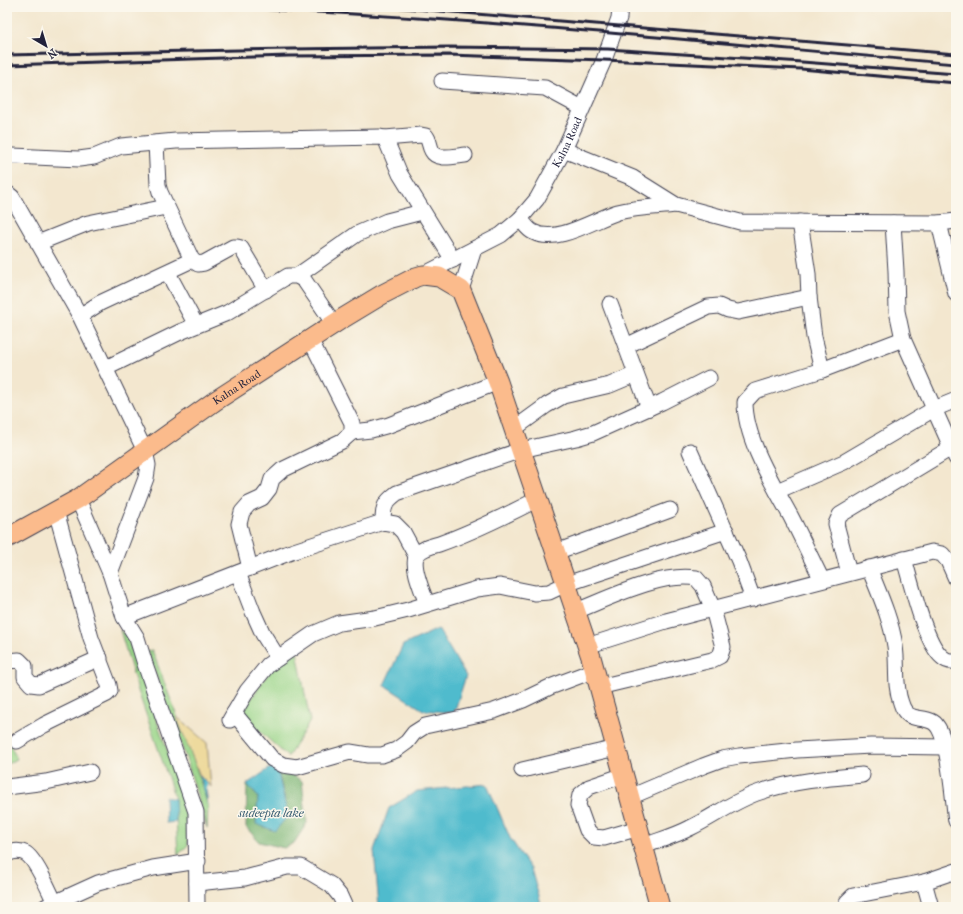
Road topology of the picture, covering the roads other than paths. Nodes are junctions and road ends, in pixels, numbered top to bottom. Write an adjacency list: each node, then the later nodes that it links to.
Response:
1 (620, 7): 3 (street, Kalna Road)
2 (442, 81): 3 (street)
3 (582, 108): 6 (street, Kalna Road)
4 (385, 138): 5 (street); 7 (street); 12 (street)
5 (156, 143): 8 (street); 11 (street)
6 (564, 150): 10 (street); 13 (street, Kalna Road)
7 (465, 155)
8 (7, 157)
9 (7, 193): 18 (street)
10 (676, 205): 13 (street); 15 (street)
11 (166, 207): 18 (street); 20 (street)
12 (422, 212): 21 (street); 24 (street)
13 (520, 219): 19 (street, Kalna Road)
14 (956, 221): 17 (street)
15 (800, 222): 16 (street); 28 (street)
16 (893, 223): 17 (street); 34 (street)
17 (939, 223): 27 (street)
18 (38, 242): 30 (street)
19 (474, 249): 21 (street, Kalna Road); 26 (street)
20 (192, 260): 22 (street); 25 (street)
21 (453, 260): 23 (street, Kalna Road)
22 (168, 273): 30 (street); 32 (street)
23 (423, 275): 26 (main road); 31 (main road, Kalna Road)
24 (297, 276): 25 (street); 31 (street)
25 (266, 290): 32 (street)
26 (461, 290): 40 (main road)
27 (956, 294)
28 (809, 297): 35 (street); 37 (street)
29 (610, 304): 35 (street)
30 (80, 316): 36 (street)
31 (334, 324): 33 (main road, Kalna Road)
32 (196, 325): 36 (street)
33 (310, 339): 45 (street); 48 (main road, Kalna Road)
34 (902, 339): 37 (street); 43 (street)
35 (626, 346): 38 (street)
36 (106, 368): 48 (street)
37 (822, 370): 50 (street)
38 (636, 374): 42 (street); 44 (street)
39 (709, 378): 42 (street)
40 (498, 382): 44 (main road); 45 (street)
41 (956, 400): 43 (street)
42 (649, 408): 46 (street)
43 (934, 409): 47 (street); 50 (street)
44 (514, 430): 46 (main road)
45 (352, 432): 62 (street)
46 (521, 450): 52 (main road); 55 (street)
47 (954, 450): 64 (street)
48 (146, 451): 51 (main road, Kalna Road); 63 (street)
49 (690, 451): 56 (street)
50 (778, 491): 66 (street)
51 (78, 499): 54 (main road, Kalna Road); 63 (street)
52 (538, 499): 58 (main road); 59 (street)
53 (670, 510): 58 (street)
54 (56, 511): 57 (main road, Kalna Road); 74 (street)
55 (383, 522): 59 (street); 62 (street)
56 (726, 531): 67 (street); 68 (street)
57 (7, 538)
58 (556, 552): 67 (main road)
59 (416, 556): 69 (street)
60 (904, 559): 61 (street); 65 (street); 77 (street)
61 (869, 568): 64 (street); 81 (street)
62 (244, 570): 72 (street); 75 (street)
63 (110, 573): 72 (street)
64 (849, 573): 66 (street)
65 (956, 578)
66 (822, 580): 68 (street)
67 (566, 584): 69 (street); 71 (main road)
68 (753, 599): 70 (street)
69 (427, 604): 75 (street)
70 (713, 610): 71 (street); 73 (street); 78 (street)
71 (576, 611): 73 (main road)
72 (124, 617): 92 (street)
73 (587, 646): 78 (main road)
74 (100, 658): 76 (street); 79 (street)
75 (278, 658): 78 (street)
76 (7, 661)
77 (956, 661)
78 (597, 678): 80 (main road)
79 (17, 741)
80 (616, 748): 82 (street); 84 (main road)
81 (951, 748): 87 (street); 88 (street)
82 (522, 770)
83 (90, 772): 86 (street)
84 (624, 775): 87 (main road); 89 (street)
85 (862, 775): 90 (street)
86 (7, 787)
87 (630, 797): 89 (main road)
88 (956, 821)
89 (639, 828): 90 (main road)
90 (644, 846): 99 (main road)
91 (7, 854): 96 (street)
92 (198, 861): 95 (street); 96 (street)
93 (956, 871): 94 (street)
94 (924, 882): 100 (street); 101 (street)
95 (197, 883): 97 (street); 98 (street)
96 (50, 905)
97 (197, 907)
98 (345, 907)
99 (660, 907)
100 (846, 907)
101 (931, 907)

